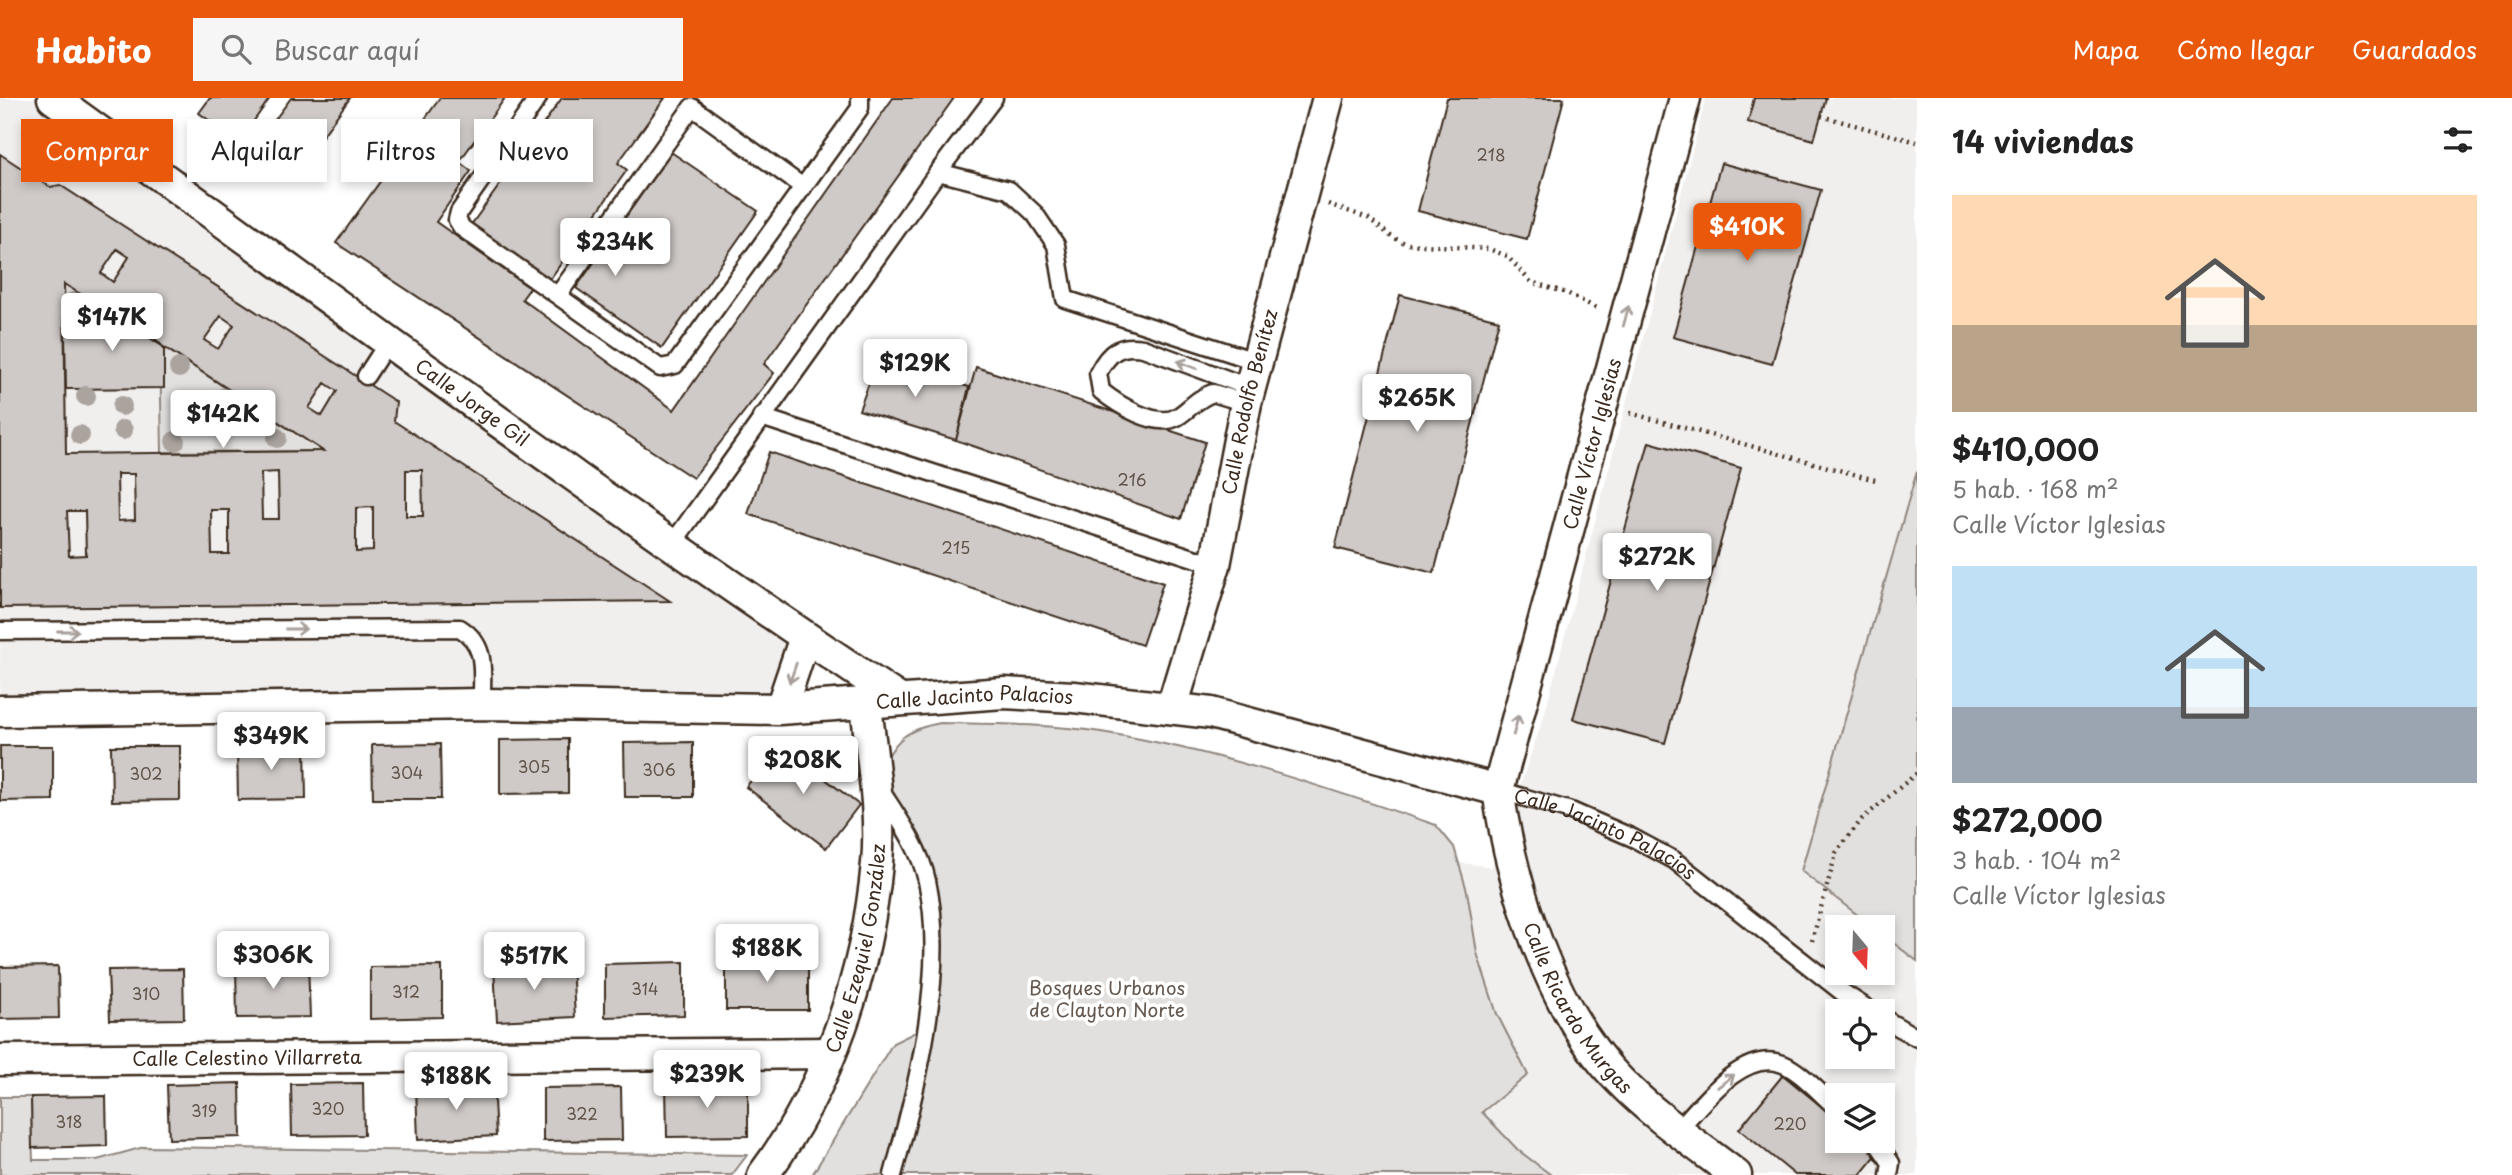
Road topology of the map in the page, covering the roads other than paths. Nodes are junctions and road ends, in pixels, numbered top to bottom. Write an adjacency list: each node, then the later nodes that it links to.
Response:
1 (53, 98): 11 (street, Calle Jorge Gil)
2 (538, 98): 10 (lane)
3 (860, 98): 9 (lane)
4 (994, 98): 8 (lane)
5 (1328, 98): 13 (street, Calle Rodolfo Benítez)
6 (1685, 98): 26 (street, Calle Víctor Iglesias, one-way to 6)
7 (695, 102): 9 (lane); 10 (lane)
8 (938, 172): 13 (lane); 14 (lane)
9 (803, 187): 10 (lane)
10 (558, 295)
11 (388, 342): 12 (lane); 15 (street, Calle Jorge Gil)
12 (366, 376)
13 (1252, 385): 13 (lane, one-way to 13); 16 (street, Calle Rodolfo Benítez)
14 (761, 417): 15 (lane); 16 (lane)
15 (673, 543): 18 (street, Calle Jorge Gil)
16 (1215, 565): 22 (street, Calle Rodolfo Benítez)
17 (0, 631): 20 (lane, one-way to 20)
18 (805, 638): 19 (street, Calle Jorge Gil); 23 (street, one-way to 23)
19 (897, 698): 21 (street, Calle Jacinto Palacios); 22 (street, Calle Jacinto Palacios)
20 (482, 704): 23 (street, Calle Jacinto Palacios); 24 (street, Calle Jacinto Palacios)
21 (866, 704): 23 (street, Calle Jacinto Palacios); 25 (street, Calle Ezequiel González)
22 (1172, 707): 26 (street, Calle Jacinto Palacios)
23 (781, 708)
24 (0, 711)
25 (874, 781): 30 (street, Calle Ezequiel González); 36 (lane)
26 (1498, 790): 27 (lane, Calle Jacinto Palacios); 33 (street, Calle Ricardo Murgas)
27 (1853, 999)
28 (1895, 1025): 29 (lane)
29 (1917, 1038)
30 (830, 1053): 31 (street, Calle Celestino Villarreta); 35 (street, Calle Ezequiel González)
31 (0, 1060)
32 (1825, 1098): 33 (lane, one-way to 32)
33 (1678, 1129): 37 (street, Calle Ricardo Murgas)
34 (1884, 1153): 38 (lane)
35 (763, 1175)
36 (893, 1175)
37 (1736, 1175)
38 (1889, 1175)

